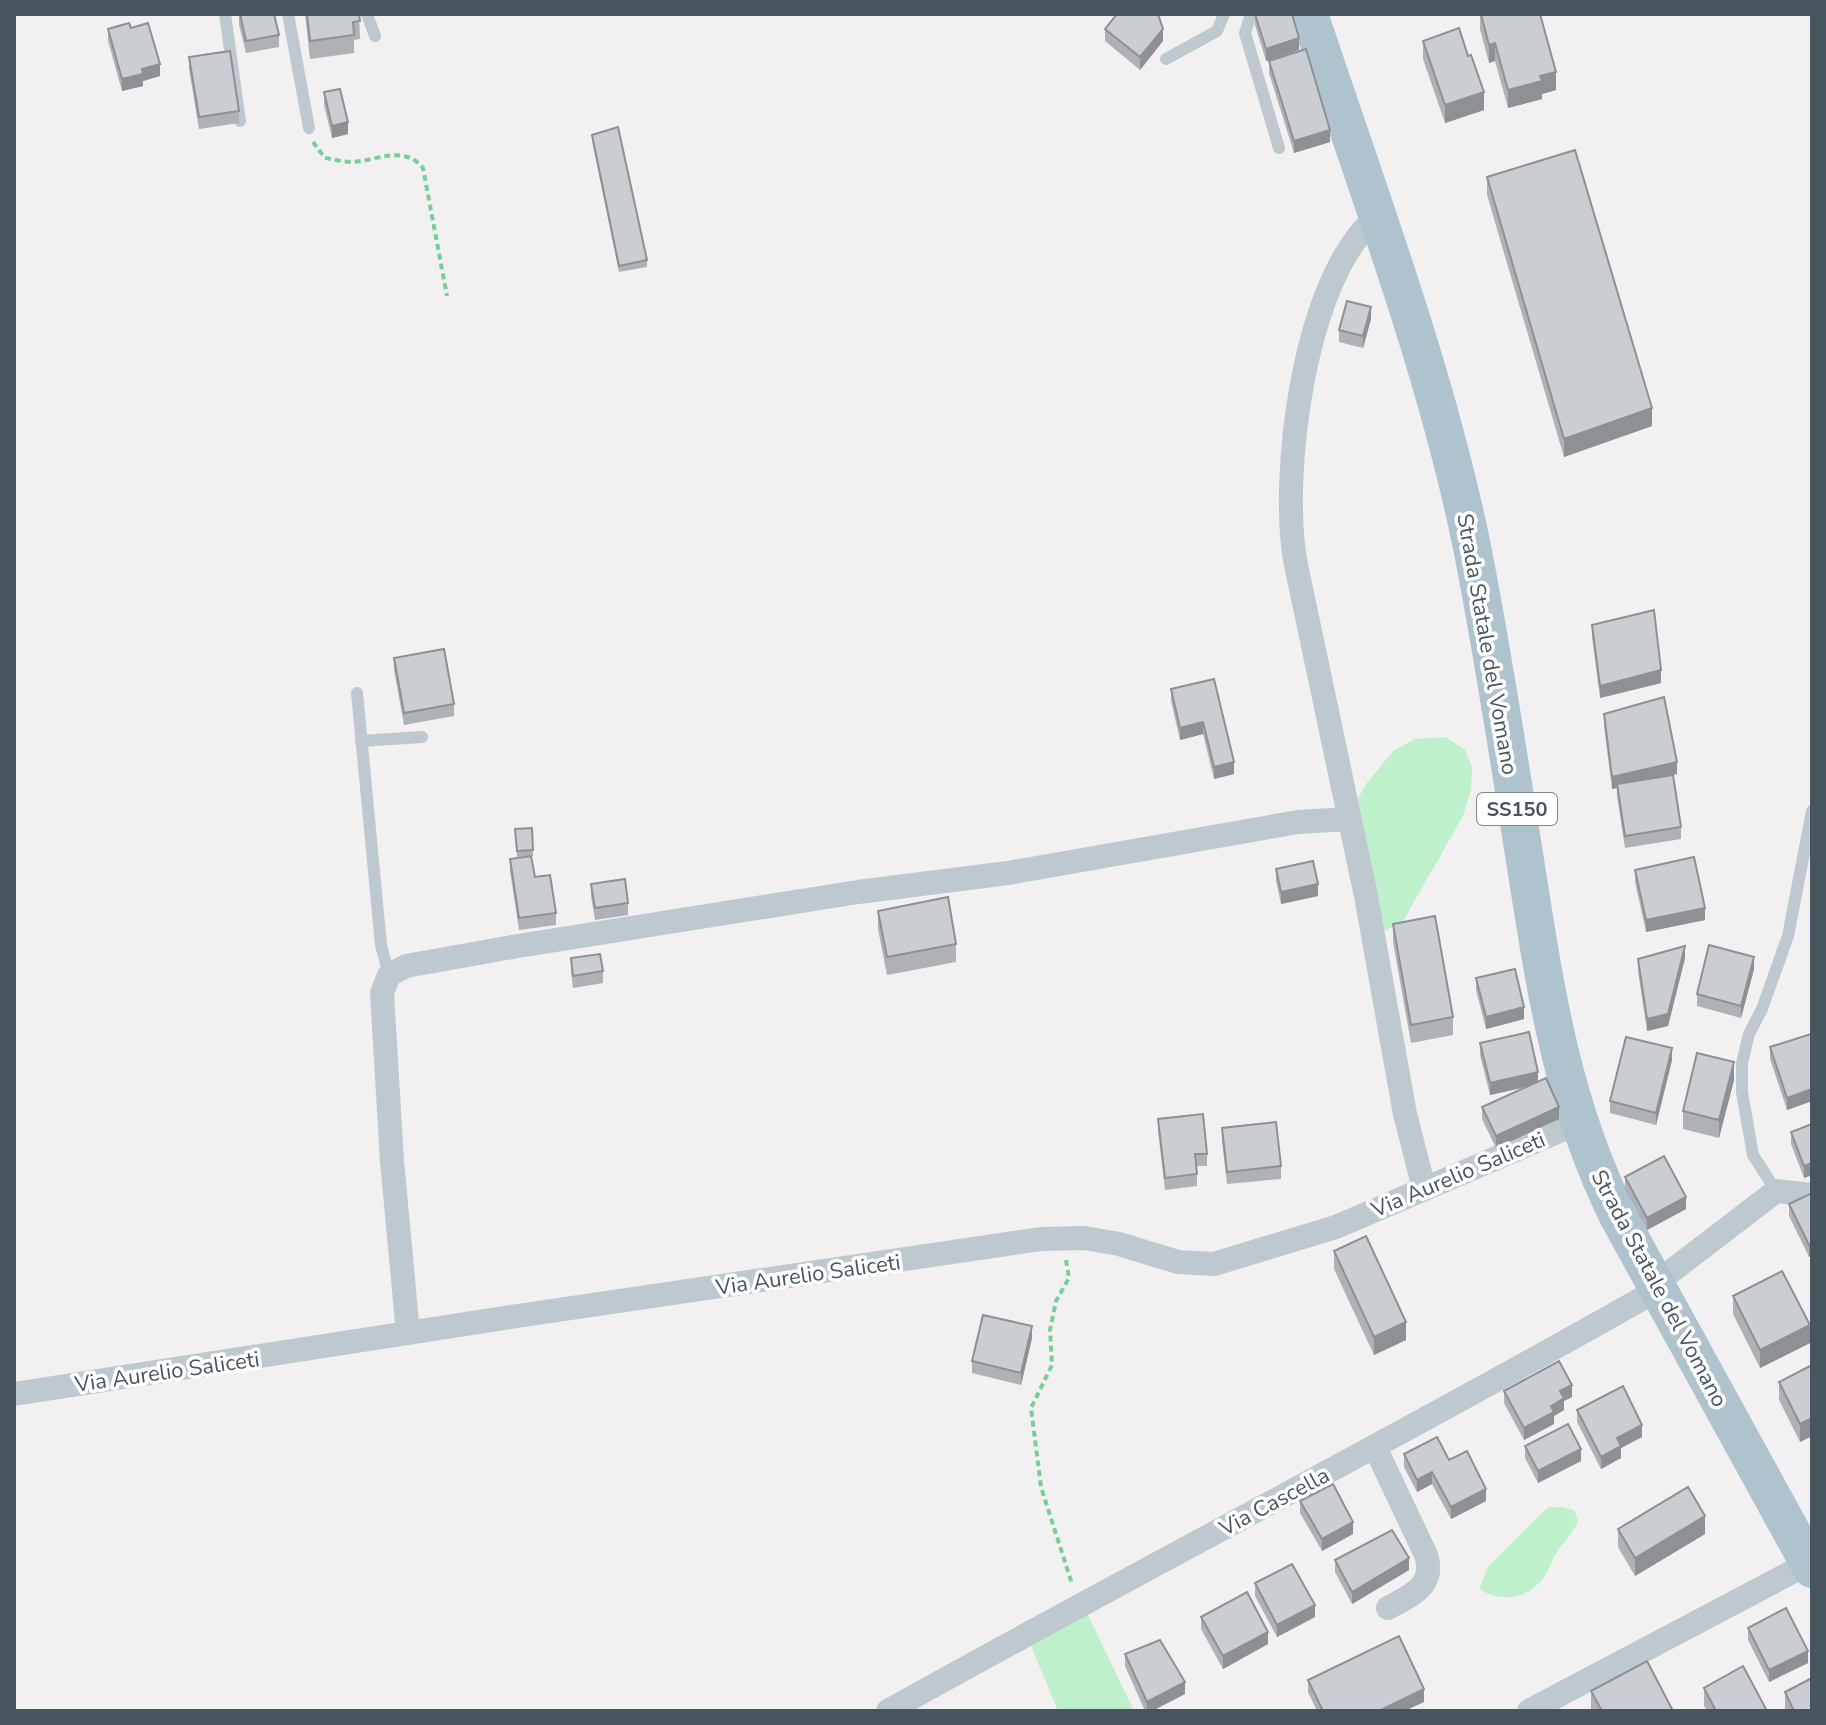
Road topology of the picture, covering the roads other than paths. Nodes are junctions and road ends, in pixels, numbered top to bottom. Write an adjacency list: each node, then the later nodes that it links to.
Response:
1 (225, 14): 9 (lane)
2 (288, 14): 10 (lane)
3 (367, 14): 7 (lane)
4 (1224, 14): 8 (lane)
5 (1251, 14): 11 (lane)
6 (1309, 14): 12 (main road, Strada Statale del Vomano / SS150)
7 (375, 36)
8 (1166, 59)
9 (240, 121)
10 (309, 128)
11 (1279, 148)
12 (1376, 218): 17 (street); 19 (main road, Strada Statale del Vomano / SS150)
13 (357, 693): 15 (lane)
14 (422, 737): 15 (lane)
15 (361, 741): 18 (lane)
16 (1812, 811): 21 (lane)
17 (1348, 819): 18 (street); 20 (street)
18 (389, 975): 24 (street)
19 (1578, 1123): 20 (street, Via Aurelio Saliceti); 23 (main road, Strada Statale del Vomano / SS150)
20 (1424, 1188): 24 (street, Via Aurelio Saliceti)
21 (1776, 1191): 22 (street); 23 (street, Via Cascella)
22 (1812, 1195)
23 (1658, 1286): 26 (street, Via Cascella); 27 (main road, Strada Statale del Vomano / SS150)
24 (408, 1333): 25 (street, Via Aurelio Saliceti)
25 (14, 1394)
26 (1375, 1447): 28 (street); 30 (street, Via Cascella)
27 (1810, 1566): 29 (street)
28 (1388, 1608)
29 (1536, 1709)
30 (888, 1711)

